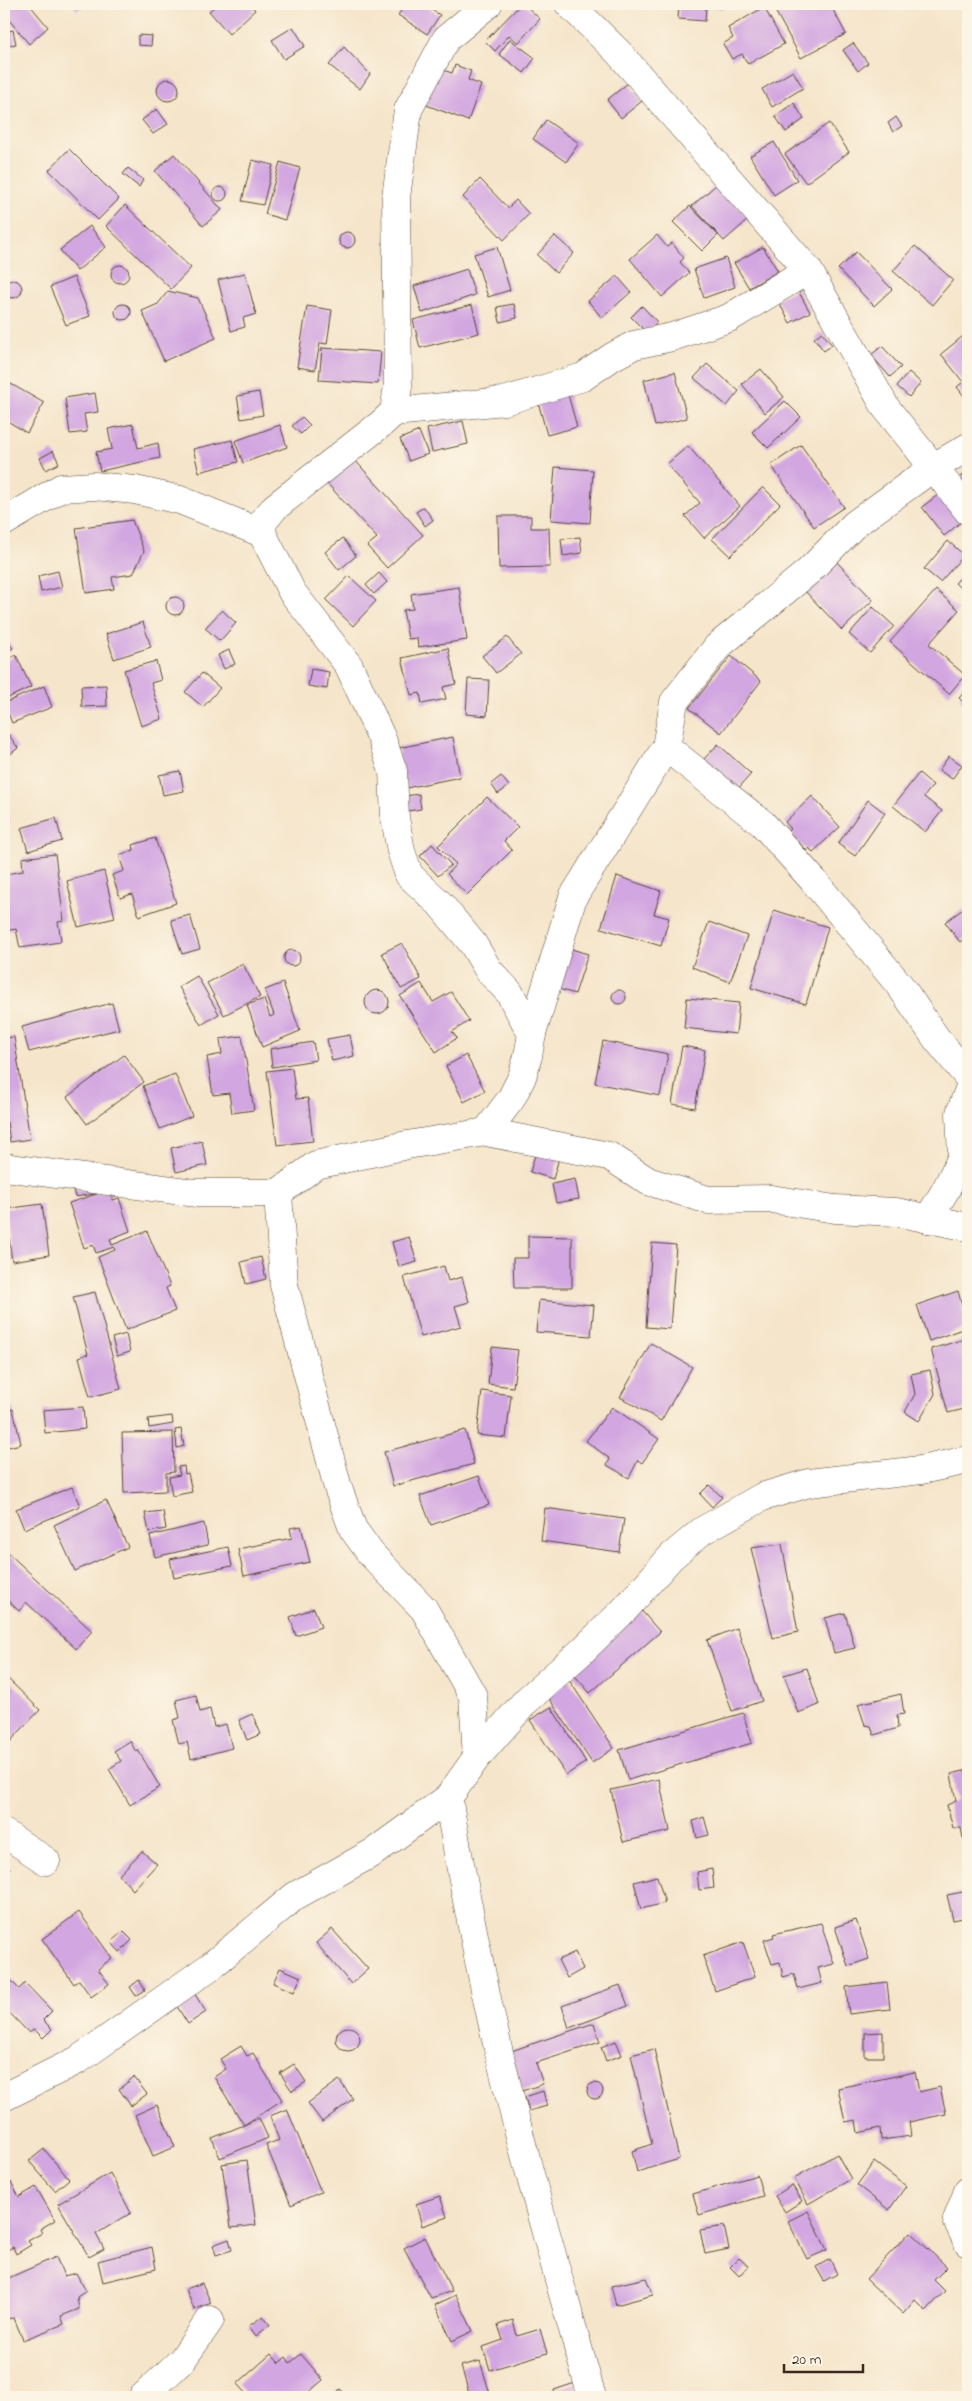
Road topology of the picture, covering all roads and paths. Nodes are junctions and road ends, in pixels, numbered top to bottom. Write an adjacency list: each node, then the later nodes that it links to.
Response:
1 (488, 4): 4 (street)
2 (569, 4): 3 (street)
3 (808, 270): 4 (street); 6 (street)
4 (394, 412): 9 (street)
5 (968, 447): 6 (street)
6 (934, 467): 7 (street); 10 (street)
7 (968, 511)
8 (4, 522): 9 (street)
9 (262, 533): 11 (street)
10 (666, 747): 11 (street); 12 (street)
11 (532, 1034): 14 (street)
12 (968, 1076)
13 (968, 1092): 17 (street)
14 (486, 1132): 16 (street); 17 (street)
15 (4, 1167): 16 (street)
16 (278, 1193): 20 (street)
17 (928, 1219): 18 (street)
18 (968, 1227)
19 (968, 1460): 20 (street)
20 (477, 1758): 21 (street)
21 (448, 1798): 24 (street); 29 (street)
22 (4, 1833): 23 (street)
23 (46, 1861)
24 (4, 2097)
25 (968, 2191): 26 (street)
26 (968, 2243)
27 (210, 2320): 28 (street)
28 (142, 2397)
29 (592, 2397)

